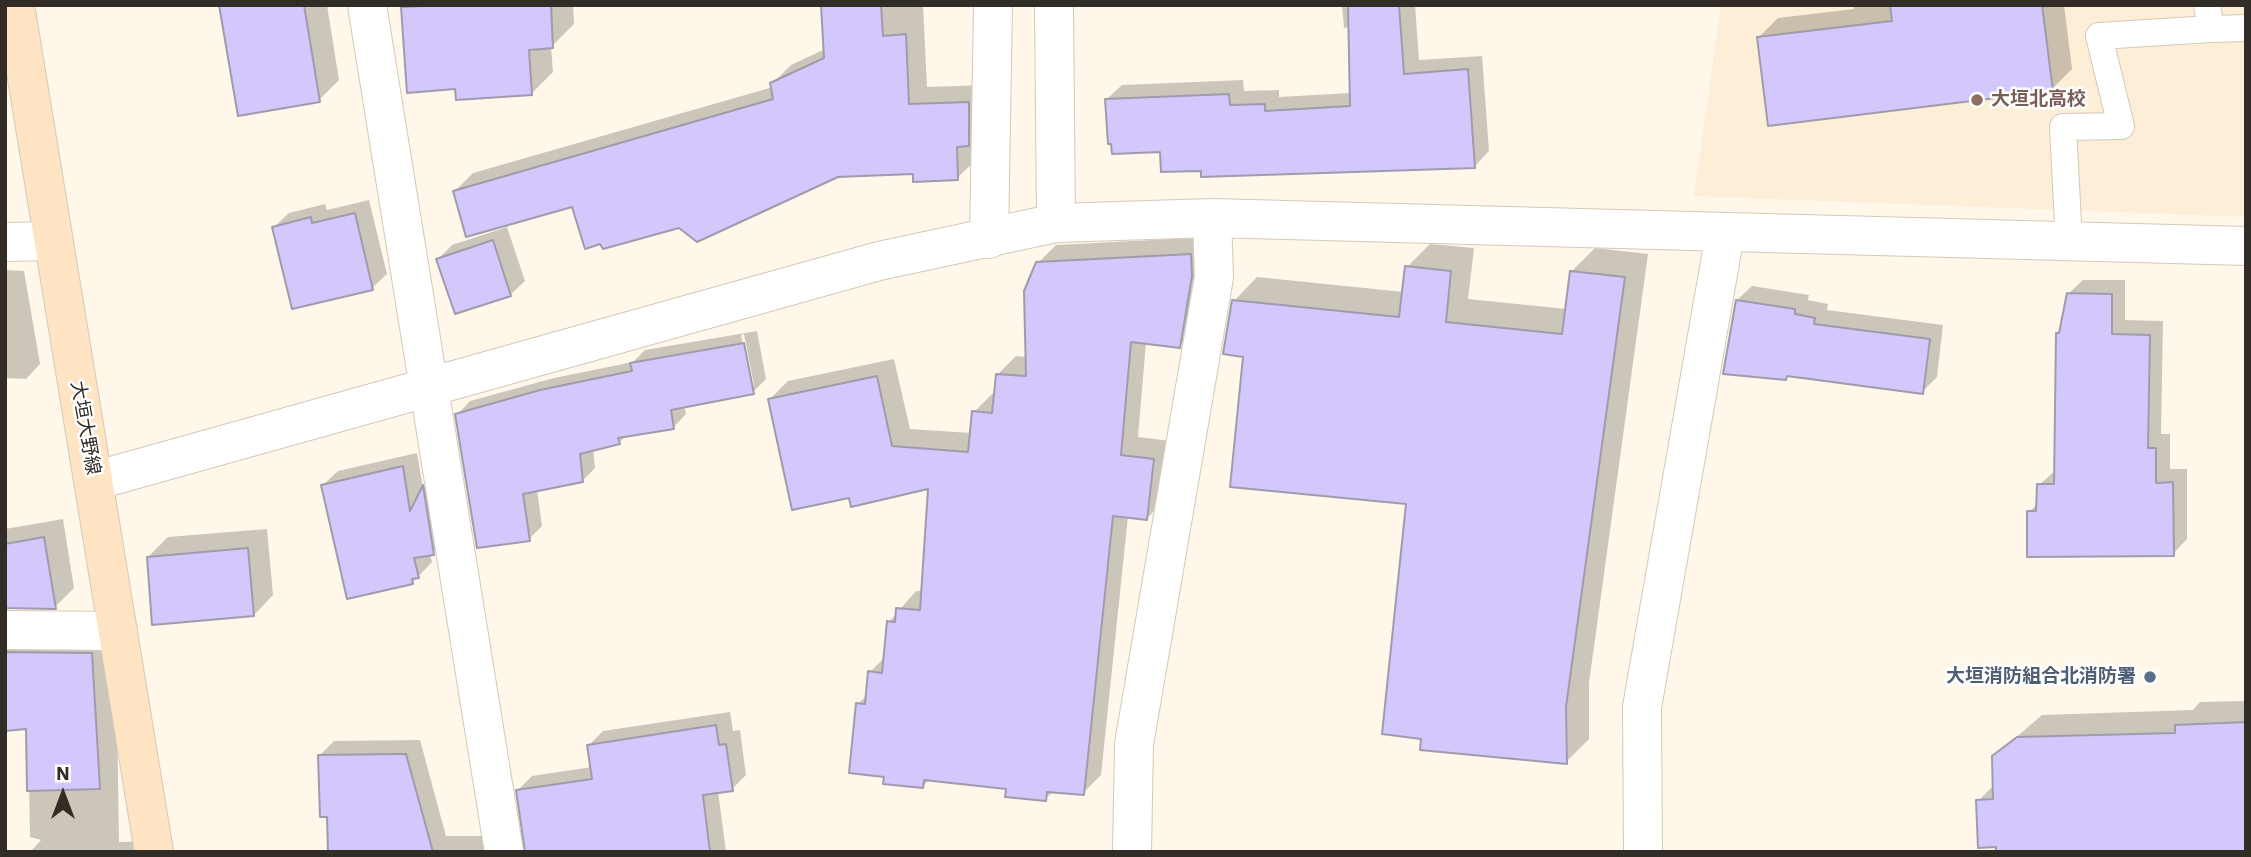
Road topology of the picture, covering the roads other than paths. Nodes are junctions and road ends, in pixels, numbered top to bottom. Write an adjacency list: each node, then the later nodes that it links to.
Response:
1 (15, 5): 11 (main road, 大垣大野線)
2 (367, 5): 15 (street)
3 (993, 5): 10 (street)
4 (1054, 5): 8 (street)
5 (2209, 17): 6 (lane); 13 (lane)
6 (2246, 28)
7 (1212, 218): 8 (street); 9 (street); 21 (street)
8 (1055, 223): 10 (street)
9 (1725, 233): 13 (street); 22 (street)
10 (989, 239): 15 (street)
11 (53, 241): 12 (street); 16 (main road, 大垣大野線)
12 (5, 242)
13 (2069, 242): 14 (street)
14 (2246, 246)
15 (429, 385): 16 (street); 20 (street)
16 (94, 481): 18 (main road, 大垣大野線)
17 (5, 630): 18 (street)
18 (118, 631): 19 (main road, 大垣大野線)
19 (154, 852)
20 (504, 852)
21 (1132, 852)
22 (1643, 852)

